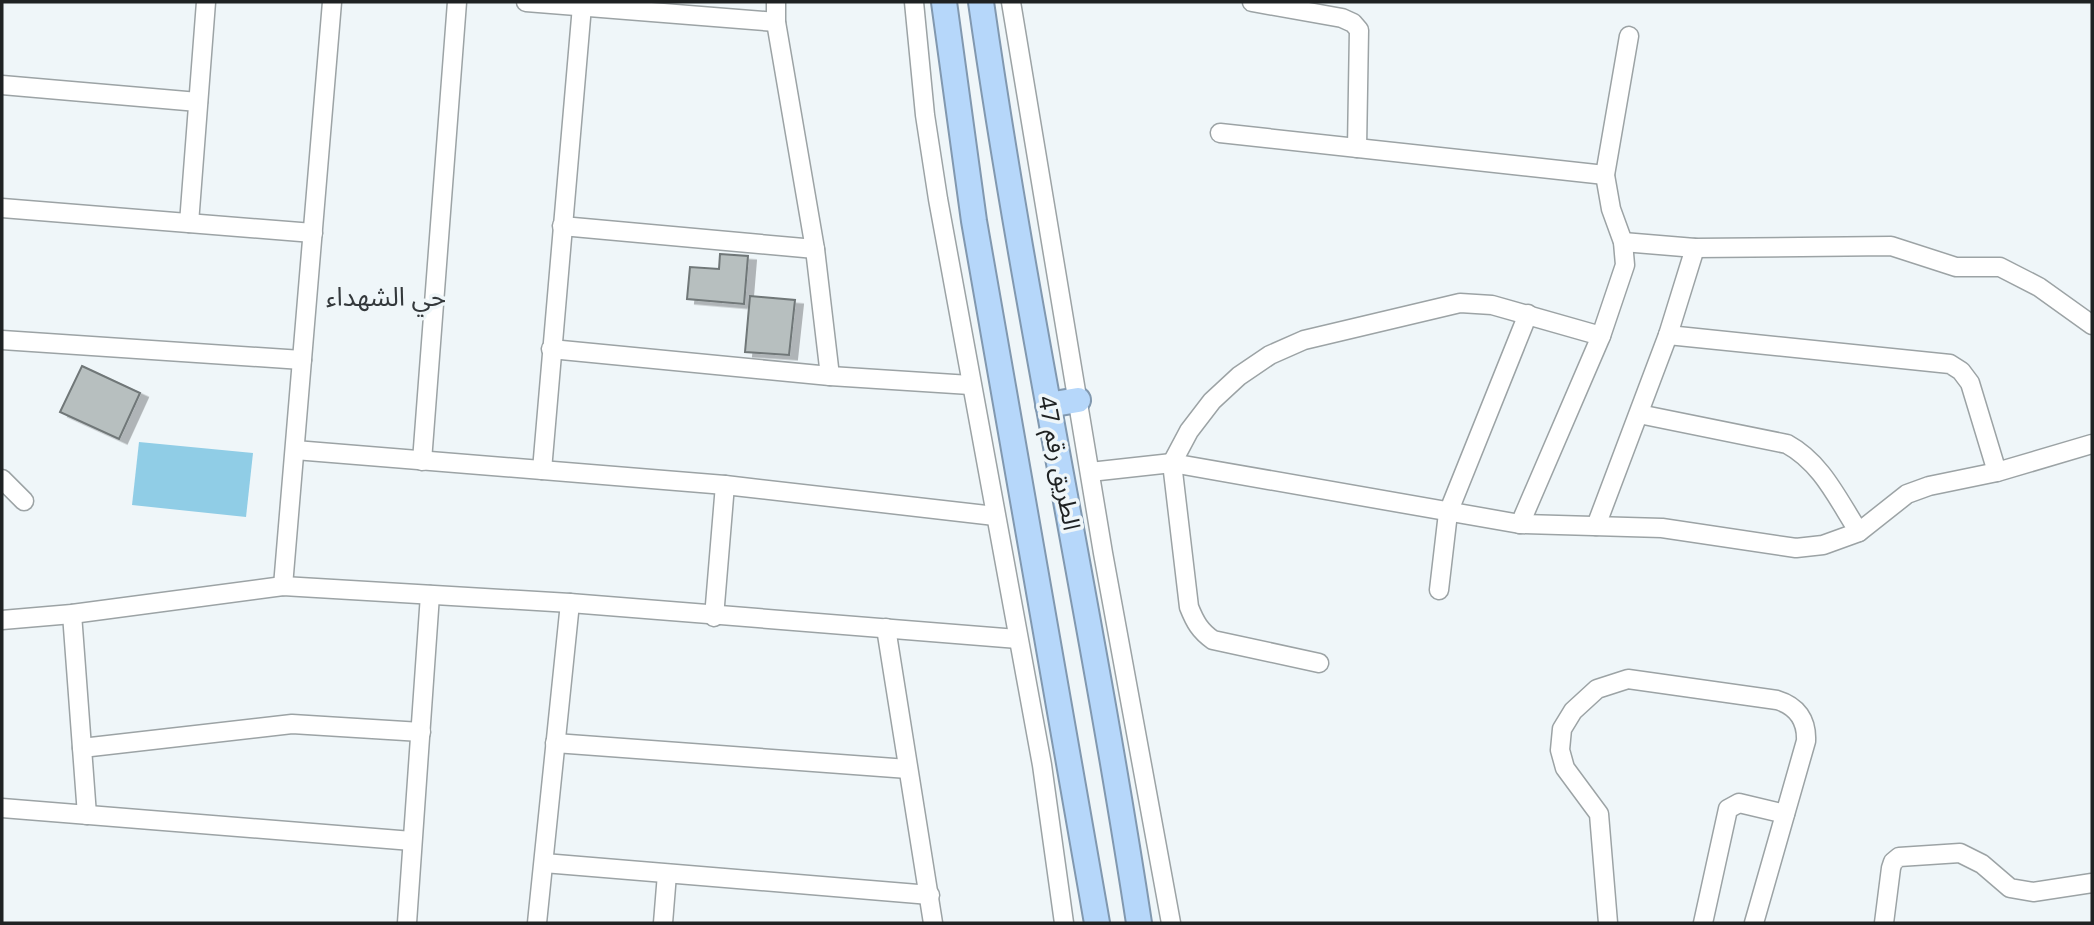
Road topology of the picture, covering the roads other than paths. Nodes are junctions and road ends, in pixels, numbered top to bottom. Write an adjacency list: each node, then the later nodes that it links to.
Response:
1 (206, 2): 15 (street)
2 (332, 2): 22 (street)
3 (457, 2): 40 (street)
4 (526, 2): 11 (street)
5 (776, 2): 12 (street)
6 (914, 2): 34 (street)
7 (944, 2): 80 (highway, الطريق رقم 47)
8 (981, 2): 36 (highway, الطريق رقم 47)
9 (1011, 2): 35 (street)
10 (1252, 2): 17 (street)
11 (582, 6): 12 (street); 21 (street)
12 (776, 22): 25 (street)
13 (1629, 36): 18 (street)
14 (2, 85): 15 (street)
15 (198, 102): 20 (street)
16 (1220, 133): 17 (street)
17 (1357, 148): 18 (street)
18 (1605, 175): 23 (street)
19 (2, 208): 20 (street)
20 (189, 223): 22 (street)
21 (562, 226): 25 (street); 31 (street)
22 (313, 233): 32 (street)
23 (1623, 242): 24 (street); 29 (street)
24 (1695, 248): 27 (street); 28 (street)
25 (815, 249): 33 (street)
26 (1528, 314): 29 (street); 41 (street); 48 (street)
27 (2092, 324)
28 (1668, 335): 37 (street); 44 (street)
29 (1601, 336): 50 (street)
30 (2, 340): 32 (street)
31 (551, 349): 33 (street); 42 (street)
32 (302, 360): 39 (street)
33 (831, 376): 34 (street)
34 (970, 384): 49 (street)
35 (1078, 400): 36 (highway); 43 (street)
36 (1048, 405): 81 (highway, الطريق رقم 47)
37 (1639, 414): 51 (street); 52 (street)
38 (2092, 444): 44 (street)
39 (295, 450): 40 (street); 53 (street)
40 (422, 461): 42 (street)
41 (1172, 463): 43 (street); 48 (street); 62 (street)
42 (542, 470): 46 (street)
43 (1090, 472): 82 (street)
44 (1997, 472): 52 (street)
45 (2, 479): 47 (street)
46 (725, 485): 49 (street); 58 (street)
47 (24, 501)
48 (1448, 513): 50 (street); 54 (street)
49 (995, 516): 61 (street)
50 (1520, 524): 51 (street)
51 (1596, 526): 52 (street)
52 (1859, 532)
53 (283, 586): 55 (street); 57 (street)
54 (1439, 590)
55 (430, 595): 56 (street); 63 (street)
56 (570, 603): 58 (street); 64 (street)
57 (72, 614): 59 (street); 65 (street)
58 (714, 617): 60 (street)
59 (2, 620)
60 (886, 628): 61 (street); 66 (street)
61 (1018, 639): 79 (street)
62 (1319, 663)
63 (421, 732): 65 (street); 70 (street)
64 (555, 743): 66 (street); 71 (street)
65 (82, 748): 69 (street)
66 (908, 769): 74 (street)
67 (2, 808): 69 (street)
68 (1785, 814): 83 (street); 85 (street); 86 (street)
69 (87, 815): 70 (street)
70 (412, 841): 75 (street)
71 (544, 863): 72 (street); 76 (street)
72 (667, 874): 74 (street); 77 (street)
73 (2092, 883): 87 (street)
74 (930, 895): 78 (street)
75 (407, 923)
76 (537, 923)
77 (663, 923)
78 (933, 923)
79 (1064, 923)
80 (1097, 923)
81 (1139, 923)
82 (1171, 923)
83 (1608, 923): 84 (street)
84 (1621, 923)
85 (1703, 923)
86 (1754, 923)
87 (1884, 923)

